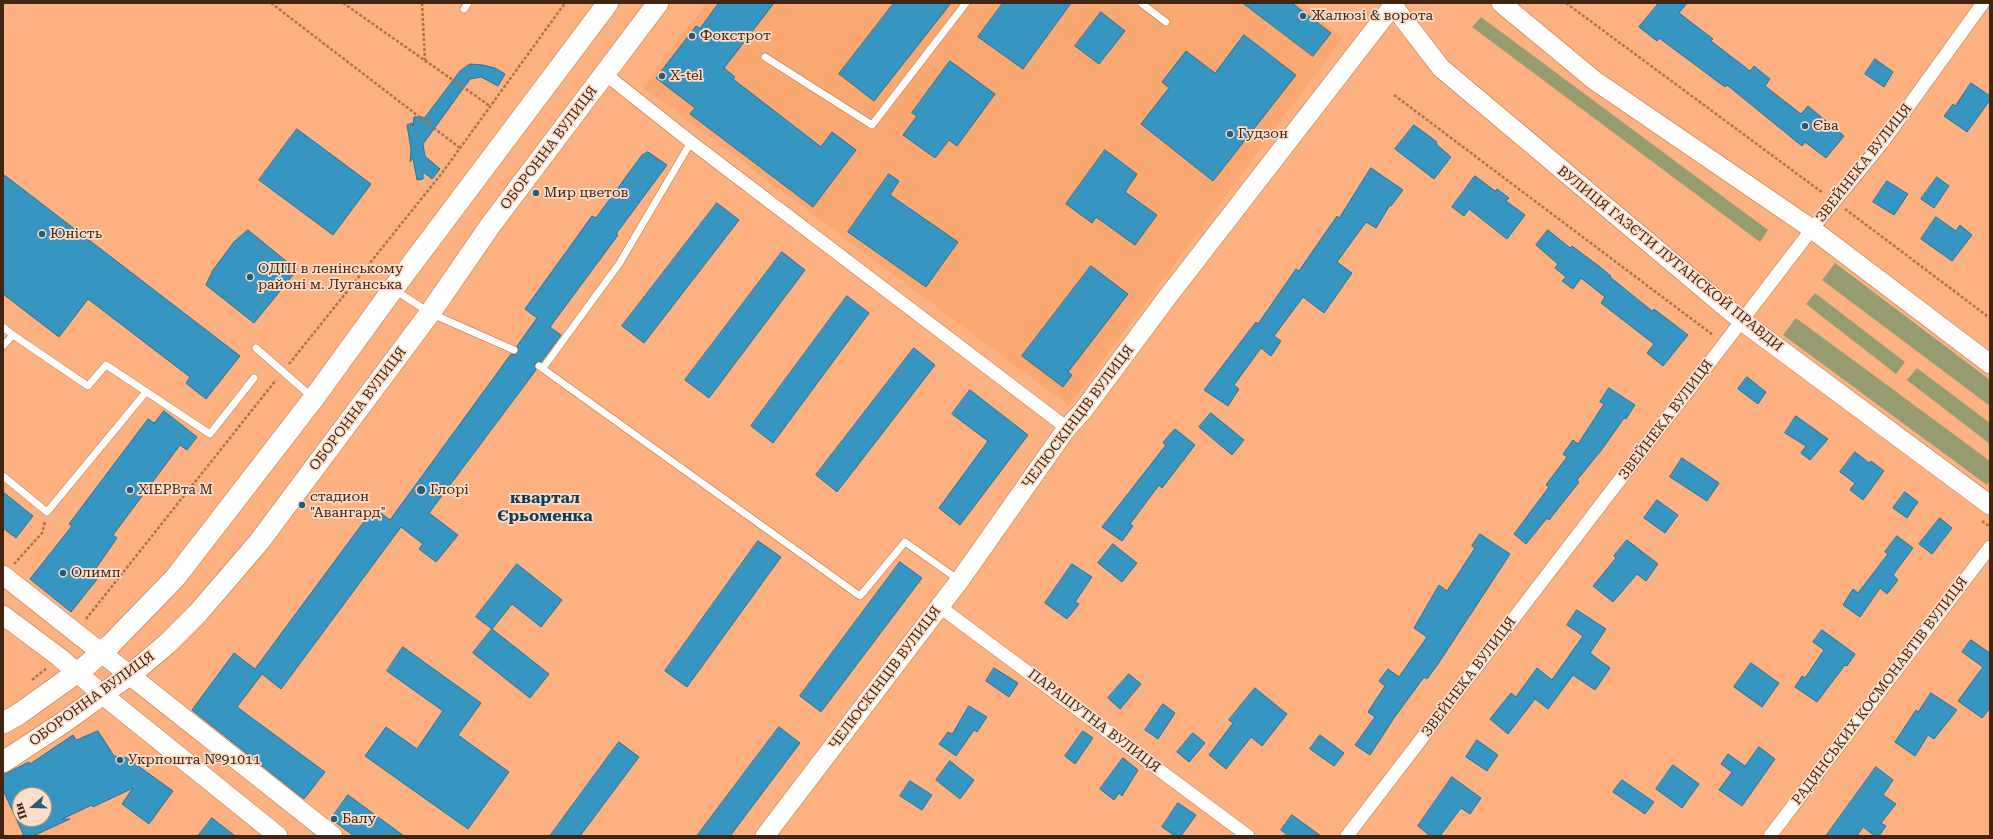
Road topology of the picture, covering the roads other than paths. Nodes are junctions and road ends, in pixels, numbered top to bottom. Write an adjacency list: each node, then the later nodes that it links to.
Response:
1 (608, 3): 13 (main road)
2 (658, 3): 10 (main road, ОБОРОННА ВУЛИЦЯ)
3 (966, 3): 9 (lane)
4 (1141, 3): 8 (lane)
5 (1501, 3): 12 (street)
6 (1983, 3): 12 (street, ЗВЕЙНЕКА ВУЛИЦЯ)
7 (1393, 4): 15 (street, ВУЛИЦЯ ГАЗЄТИ ЛУГАНСКОЙ ПРАВДИ); 25 (street, ЧЕЛЮСКІНЦІВ ВУЛИЦЯ)
8 (1166, 22)
9 (766, 57)
10 (605, 74): 11 (street); 14 (main road, ОБОРОННА ВУЛИЦЯ)
11 (691, 142): 25 (street); 30 (lane)
12 (1812, 229): 15 (street, ЗВЕЙНЕКА ВУЛИЦЯ); 21 (street)
13 (393, 289): 14 (lane); 24 (main road)
14 (430, 313): 20 (lane); 35 (main road, ОБОРОННА ВУЛИЦЯ)
15 (1742, 322): 27 (street, ВУЛИЦЯ ГАЗЄТИ ЛУГАНСКОЙ ПРАВДИ); 43 (street, ЗВЕЙНЕКА ВУЛИЦЯ)
16 (3, 327): 17 (lane)
17 (13, 334): 18 (lane); 23 (lane)
18 (3, 346)
19 (256, 348): 24 (lane)
20 (514, 350)
21 (1990, 364)
22 (254, 378): 23 (lane)
23 (146, 392): 26 (lane)
24 (314, 398): 33 (main road)
25 (1067, 428): 30 (street, ЧЕЛЮСКІНЦІВ ВУЛИЦЯ)
26 (3, 476)
27 (1990, 505)
28 (1990, 547): 44 (street, РАДЯНСЬКИХ КОСМОНАВТІВ ВУЛИЦЯ)
29 (4, 575): 33 (street)
30 (960, 580): 31 (street, ЧЕЛЮСКІНЦІВ ВУЛИЦЯ)
31 (940, 607): 41 (street, ЧЕЛЮСКІНЦІВ ВУЛИЦЯ); 42 (street, ПАРАШУТНА ВУЛИЦЯ)
32 (3, 615): 34 (street)
33 (102, 653): 34 (main road); 35 (street)
34 (78, 673): 36 (street); 37 (main road)
35 (129, 674): 36 (main road, ОБОРОННА ВУЛИЦЯ); 40 (street)
36 (102, 695): 38 (main road, ОБОРОННА ВУЛИЦЯ); 39 (street)
37 (3, 723)
38 (3, 762)
39 (278, 836)
40 (333, 836)
41 (765, 836)
42 (1248, 836)
43 (1347, 836)
44 (1770, 836)

